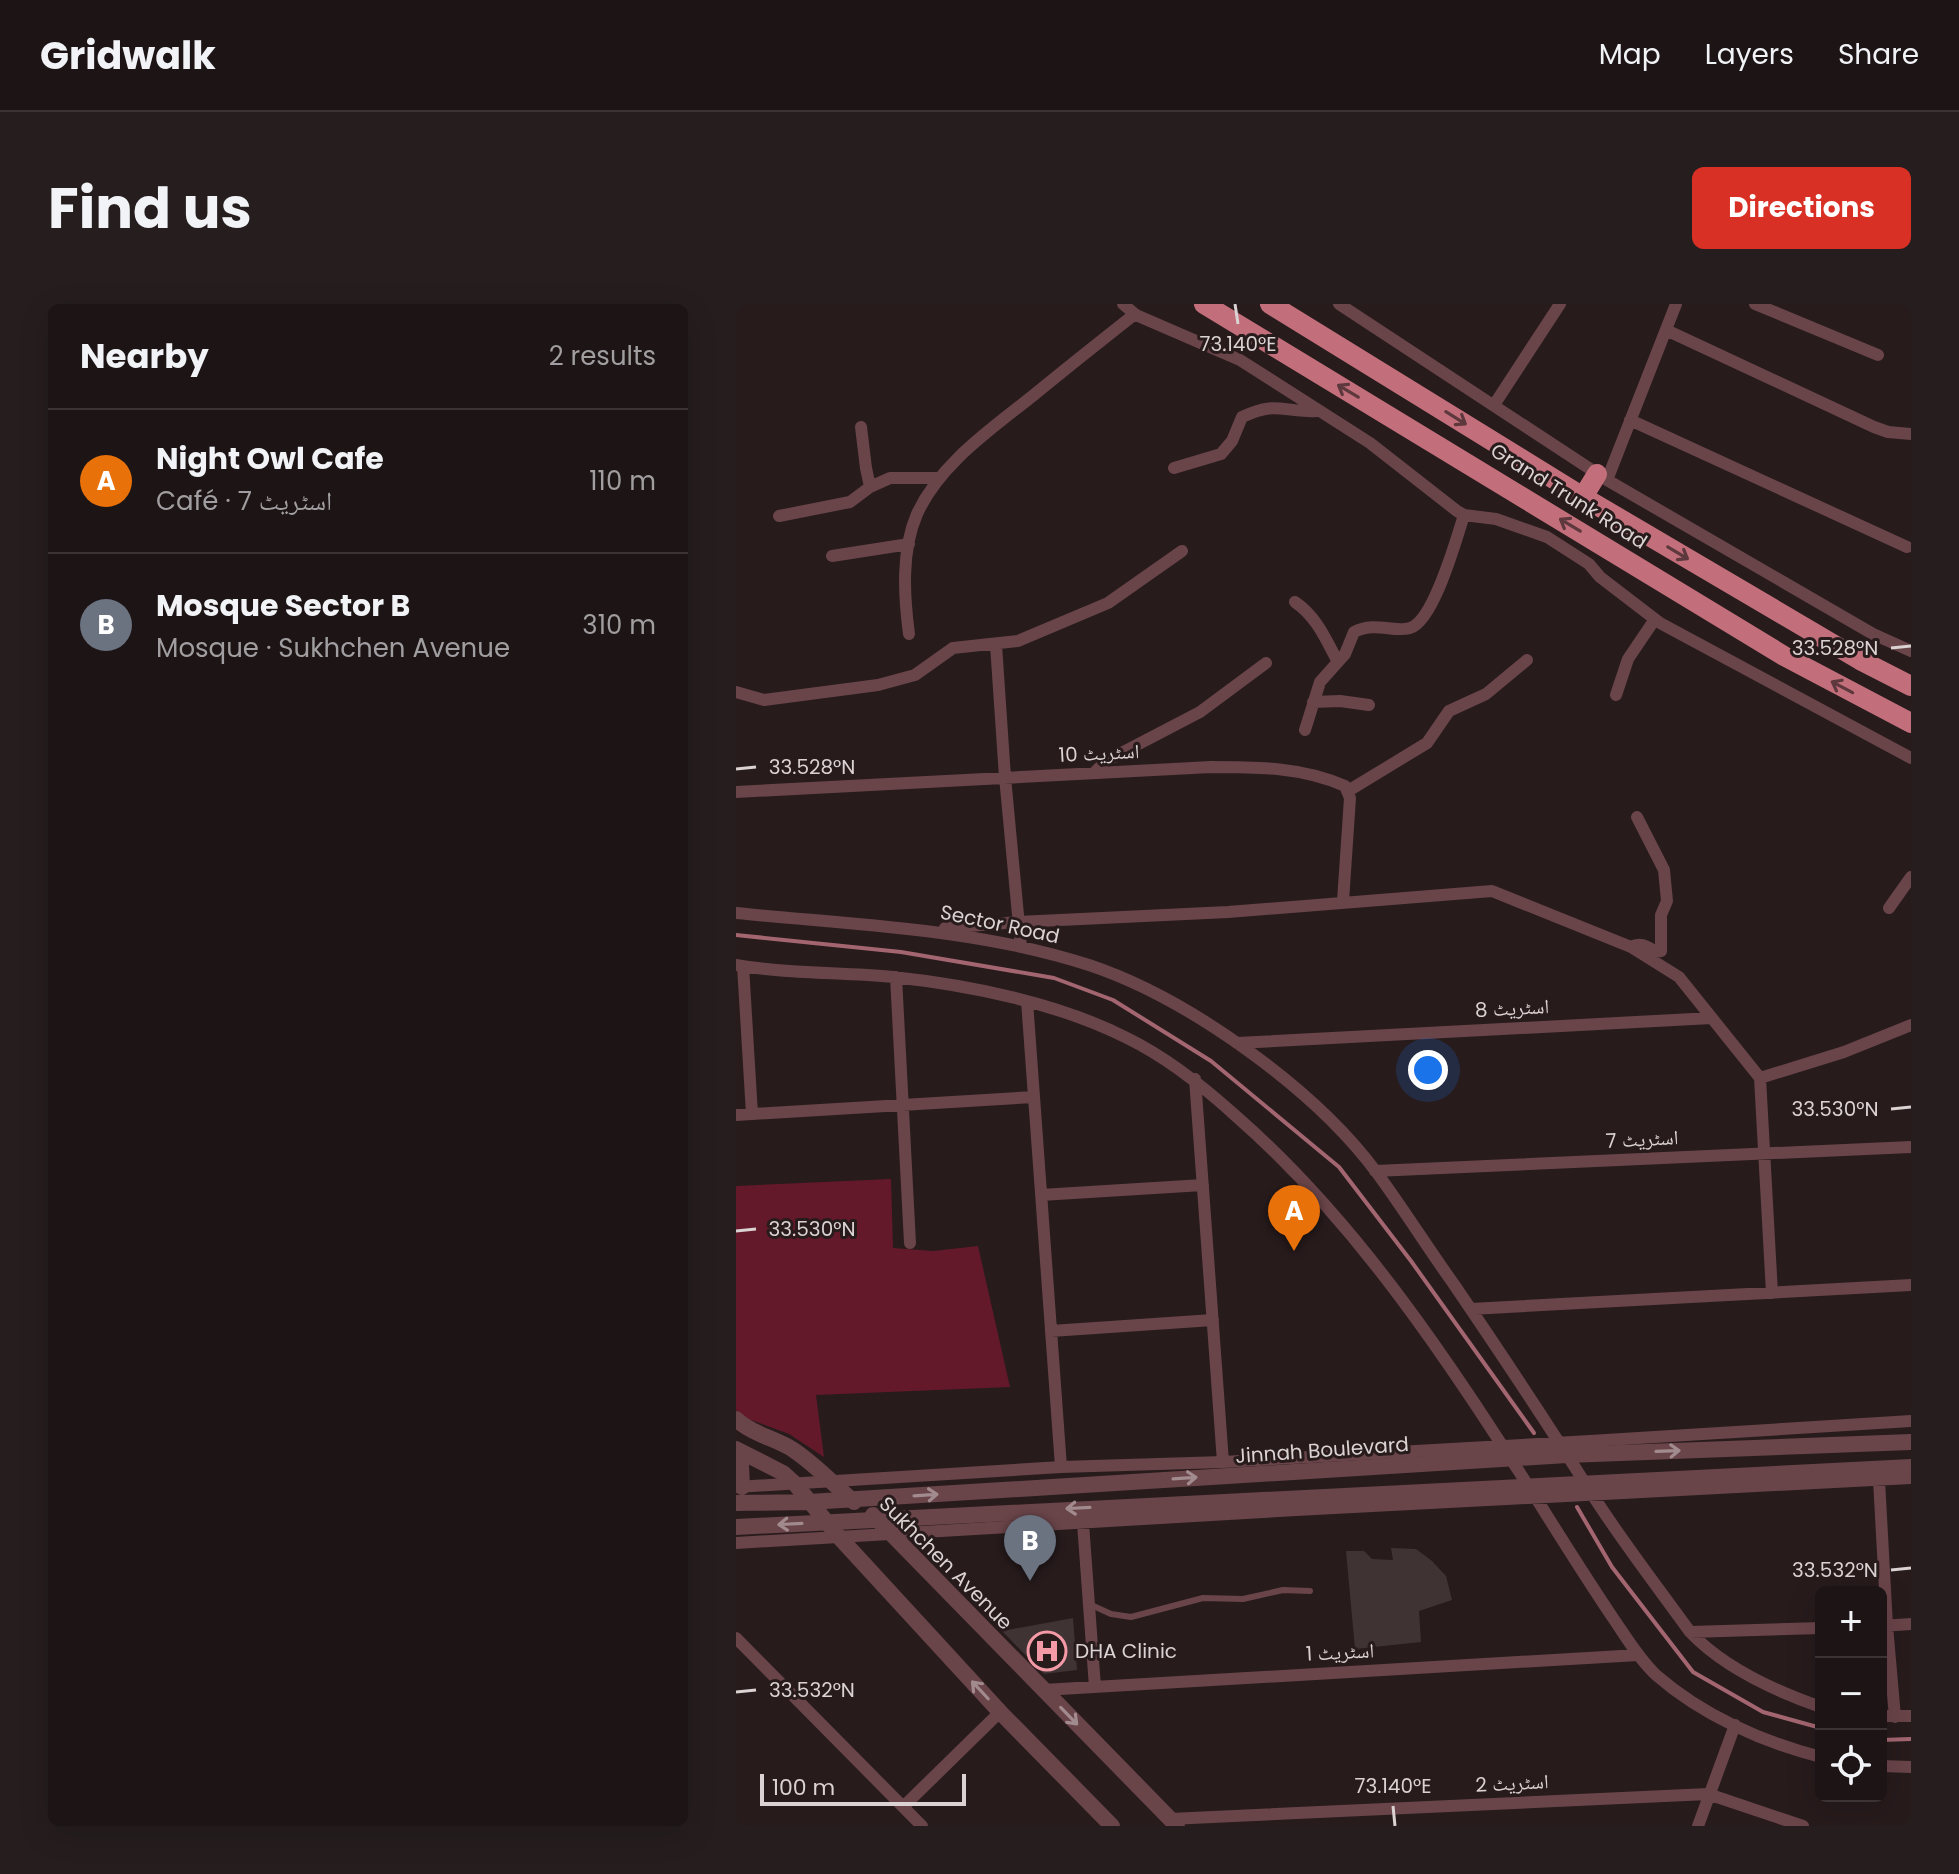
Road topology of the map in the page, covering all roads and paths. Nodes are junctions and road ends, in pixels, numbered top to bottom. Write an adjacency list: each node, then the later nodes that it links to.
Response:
1 (1123, 304): 8 (street)
2 (1204, 304): 25 (highway, Grand Trunk Road, one-way to 2)
3 (1270, 304): 20 (highway, Grand Trunk Road, one-way to 20)
4 (1339, 304): 11 (street)
5 (1560, 304): 11 (street)
6 (1676, 304): 9 (street)
7 (1755, 304): 10 (street)
8 (1135, 314): 12 (street); 18 (street)
9 (1666, 330): 13 (street); 15 (street)
10 (1878, 355)
11 (1494, 405): 17 (street)
12 (1317, 411): 16 (street); 21 (street)
13 (1630, 420): 17 (street); 24 (street)
14 (861, 427): 19 (street)
15 (1911, 434)
16 (1174, 468)
17 (1602, 477): 20 (highway); 32 (street)
18 (939, 478): 19 (street); 23 (street)
19 (870, 487): 22 (street)
20 (1583, 497): 36 (highway, Grand Trunk Road, one-way to 36)
21 (1464, 515): 28 (street); 37 (street)
22 (779, 516)
23 (909, 544): 27 (street); 31 (street)
24 (1907, 547)
25 (1607, 548): 28 (street); 44 (highway, Grand Trunk Road, one-way to 25)
26 (1182, 551): 33 (street)
27 (832, 556)
28 (1589, 564): 30 (street)
29 (1295, 602): 37 (street)
30 (1655, 619): 41 (street); 46 (street)
31 (909, 634)
32 (1873, 634): 34 (street); 36 (street)
33 (996, 645): 40 (street); 48 (street)
34 (1911, 651)
35 (1527, 660): 49 (street)
36 (1860, 660): 39 (highway, Grand Trunk Road)
37 (1338, 662): 42 (street)
38 (1266, 663): 47 (street)
39 (1911, 686)
40 (736, 692)
41 (1616, 695)
42 (1313, 702): 43 (street); 45 (street)
43 (1369, 705)
44 (1911, 723)
45 (1305, 730)
46 (1911, 758)
47 (1094, 773): 48 (street, اسٹریٹ 10); 49 (street, اسٹریٹ 10)
48 (1005, 777): 50 (street, اسٹریٹ 10); 56 (street)
49 (1348, 791): 53 (street)
50 (736, 792)
51 (1637, 817): 59 (street)
52 (1911, 877): 54 (street)
53 (1343, 901): 56 (street); 59 (street)
54 (1889, 908)
55 (736, 913): 57 (street, Sector Road)
56 (1018, 922): 57 (street); 58 (street)
57 (930, 930): 58 (street, Sector Road)
58 (1021, 947): 65 (street, Sector Road)
59 (1631, 947): 63 (street)
60 (740, 965): 61 (street); 70 (street)
61 (896, 977): 62 (street); 69 (street)
62 (1027, 1001): 67 (street); 68 (street)
63 (1712, 1018): 65 (street, اسٹریٹ 8); 66 (street)
64 (1911, 1025): 66 (street)
65 (1237, 1043): 74 (street, Sector Road)
66 (1760, 1078): 73 (street)
67 (1195, 1079): 75 (street); 88 (street)
68 (1034, 1097): 69 (street); 76 (street)
69 (903, 1105): 70 (street); 77 (street)
70 (752, 1114): 71 (street)
71 (736, 1115)
72 (1911, 1147): 73 (street, اسٹریٹ 7)
73 (1765, 1153): 74 (street, اسٹریٹ 7); 79 (street)
74 (1375, 1171): 80 (street, Sector Road)
75 (1203, 1185): 76 (street); 81 (street)
76 (1041, 1195): 82 (street)
77 (910, 1243)
78 (1911, 1285): 79 (street)
79 (1772, 1293): 80 (street)
80 (1471, 1309): 87 (street, Sector Road)
81 (1213, 1320): 82 (street); 90 (street)
82 (1051, 1331): 91 (street)
83 (736, 1419): 96 (street, Sukhchen Avenue)
84 (1911, 1421): 87 (street)
85 (1911, 1442): 87 (street, Jinnah Boulevard, one-way to 85)
86 (736, 1449): 97 (street)
87 (1563, 1449): 88 (street, Jinnah Boulevard); 100 (street, Sector Road)
88 (1506, 1452): 90 (street); 99 (street, Jinnah Boulevard, one-way to 88); 101 (street)
89 (736, 1456): 98 (street)
90 (1223, 1462): 91 (street)
91 (1061, 1467): 93 (street)
92 (1911, 1467): 100 (street)
93 (1012, 1472): 96 (street); 99 (street)
94 (1911, 1478): 95 (street)
95 (1879, 1480): 100 (street); 113 (street)
96 (832, 1482): 97 (street); 102 (street, Sukhchen Avenue)
97 (795, 1484): 98 (street); 103 (street)
98 (739, 1487)
99 (1011, 1489): 102 (street, Jinnah Boulevard, one-way to 99)
100 (1588, 1489): 101 (street); 119 (street, Sector Road)
101 (1532, 1492): 106 (street, one-way to 106); 108 (street); 121 (street)
102 (851, 1499): 103 (street, Jinnah Boulevard); 105 (street, Sukhchen Avenue)
103 (809, 1502): 104 (street, Jinnah Boulevard); 107 (street)
104 (736, 1503)
105 (878, 1519): 106 (street); 107 (street); 110 (street, Sukhchen Avenue)
106 (1015, 1520): 108 (street); 110 (street)
107 (827, 1522): 109 (street, one-way to 109); 111 (street)
108 (1083, 1523): 115 (street)
109 (736, 1527)
110 (892, 1534): 111 (street); 124 (street, Sukhchen Avenue)
111 (840, 1538): 112 (street); 126 (street, one-way to 111)
112 (736, 1543)
113 (1883, 1586)
114 (1310, 1591): 115 (lane)
115 (1089, 1604): 123 (street)
116 (1911, 1624): 117 (street)
117 (1887, 1626)
118 (1815, 1628): 119 (street)
119 (1690, 1632): 125 (street, Sector Road)
120 (736, 1638): 134 (street)
121 (1638, 1655): 123 (street, اسٹریٹ 1); 129 (street)
122 (1885, 1658): 127 (street)
123 (1095, 1687): 124 (street, اسٹریٹ 1)
124 (1043, 1690): 135 (street, Sukhchen Avenue, one-way to 135)
125 (1815, 1704)
126 (1000, 1712): 134 (street); 137 (street)
127 (1888, 1716): 128 (street)
128 (1911, 1716)
129 (1735, 1725): 130 (street); 133 (street)
130 (1815, 1755)
131 (1887, 1766): 132 (street)
132 (1911, 1767)
133 (1708, 1794): 135 (street, اسٹریٹ 2); 138 (street); 139 (street, اسٹریٹ 2)
134 (903, 1807): 136 (street)
135 (1173, 1822)
136 (922, 1826)
137 (1112, 1826)
138 (1698, 1826)
139 (1803, 1826)

